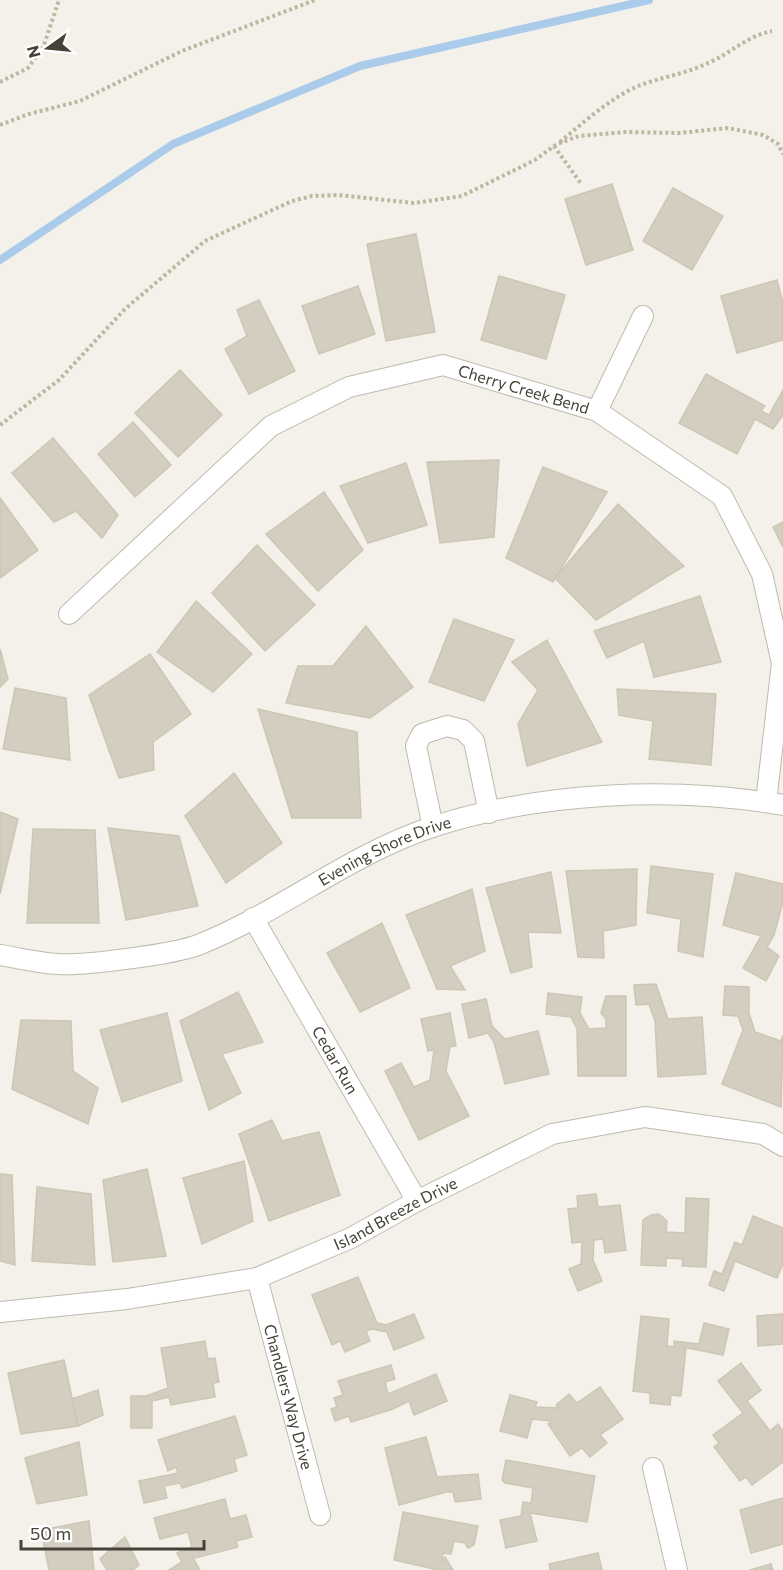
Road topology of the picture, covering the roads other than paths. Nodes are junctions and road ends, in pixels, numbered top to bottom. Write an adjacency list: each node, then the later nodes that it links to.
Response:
1 (643, 316): 2 (street)
2 (597, 411): 3 (street, Cherry Creek Bend); 4 (street, Cherry Creek Bend)
3 (69, 614)
4 (775, 804): 5 (street, Evening Shore Drive)
5 (489, 813): 6 (street, Evening Shore Drive); 6 (street)
6 (433, 827): 7 (street, Evening Shore Drive)
7 (253, 918): 8 (street, Evening Shore Drive); 10 (street, Cedar Run)
8 (0, 955)
9 (783, 1146): 10 (street, Island Breeze Drive)
10 (417, 1201): 11 (street, Island Breeze Drive)
11 (257, 1278): 12 (street, Island Breeze Drive); 14 (street, Chandlers Way Drive)
12 (0, 1312)
13 (653, 1468): 15 (street)
14 (320, 1515)
15 (677, 1570)

